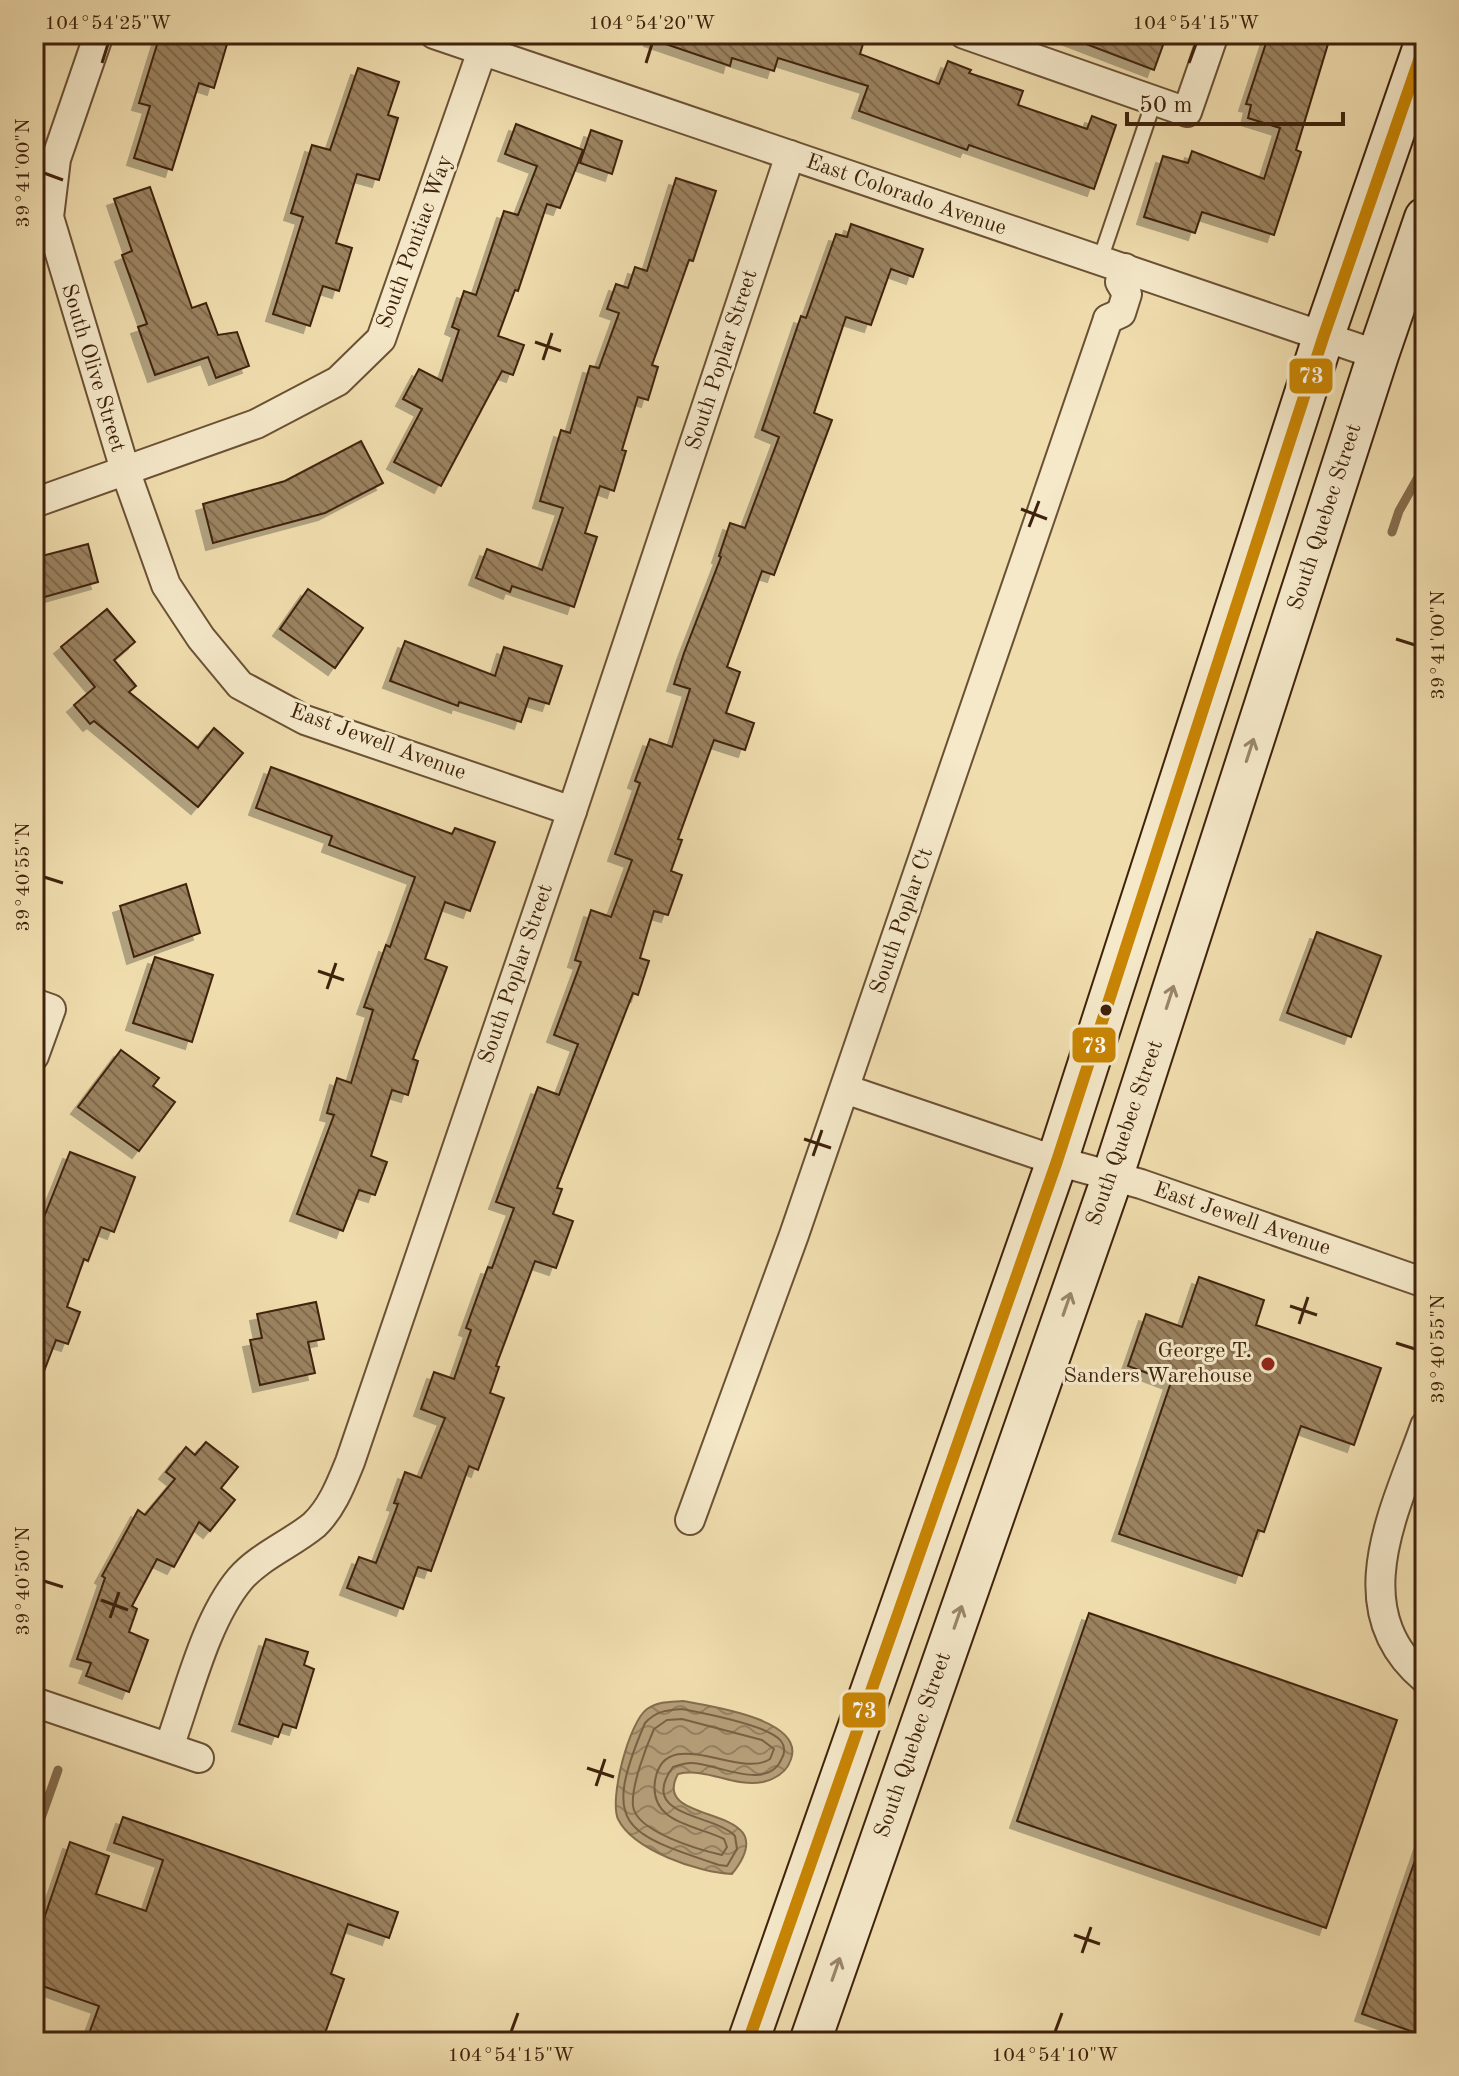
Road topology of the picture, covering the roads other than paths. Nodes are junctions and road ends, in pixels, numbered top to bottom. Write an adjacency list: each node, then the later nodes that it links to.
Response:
1 (99, 34): 13 (street, South Olive Street)
2 (434, 34): 6 (street, East Colorado Avenue)
3 (964, 34): 7 (street)
4 (1214, 34): 7 (street)
5 (1425, 43): 11 (main road)
6 (482, 51): 8 (street, East Colorado Avenue); 13 (street, South Pontiac Way)
7 (1154, 101): 10 (lane)
8 (790, 155): 10 (street, East Colorado Avenue); 15 (street, South Poplar Street)
9 (1425, 218): 12 (main road, South Quebec Street)
10 (1115, 270): 11 (street, East Colorado Avenue); 18 (street, South Poplar Ct)
11 (1324, 335): 12 (street, East Colorado Avenue); 19 (main road)
12 (1378, 355): 20 (main road, South Quebec Street, one-way to 12)
13 (125, 470): 14 (street); 15 (street, East Jewell Avenue)
14 (34, 503)
15 (572, 811): 26 (street, South Poplar Street)
16 (42, 1006): 17 (street)
17 (34, 1056)
18 (845, 1089): 19 (street, East Jewell Avenue); 23 (street, South Poplar Ct)
19 (1057, 1161): 20 (street, East Jewell Avenue); 28 (main road)
20 (1112, 1178): 21 (street, East Jewell Avenue); 29 (main road, South Quebec Street, one-way to 20)
21 (1425, 1283)
22 (1425, 1426): 24 (street)
23 (690, 1520)
24 (1425, 1679)
25 (34, 1702): 26 (street)
26 (169, 1747): 27 (street)
27 (199, 1758)
28 (748, 2042)
29 (810, 2042)

